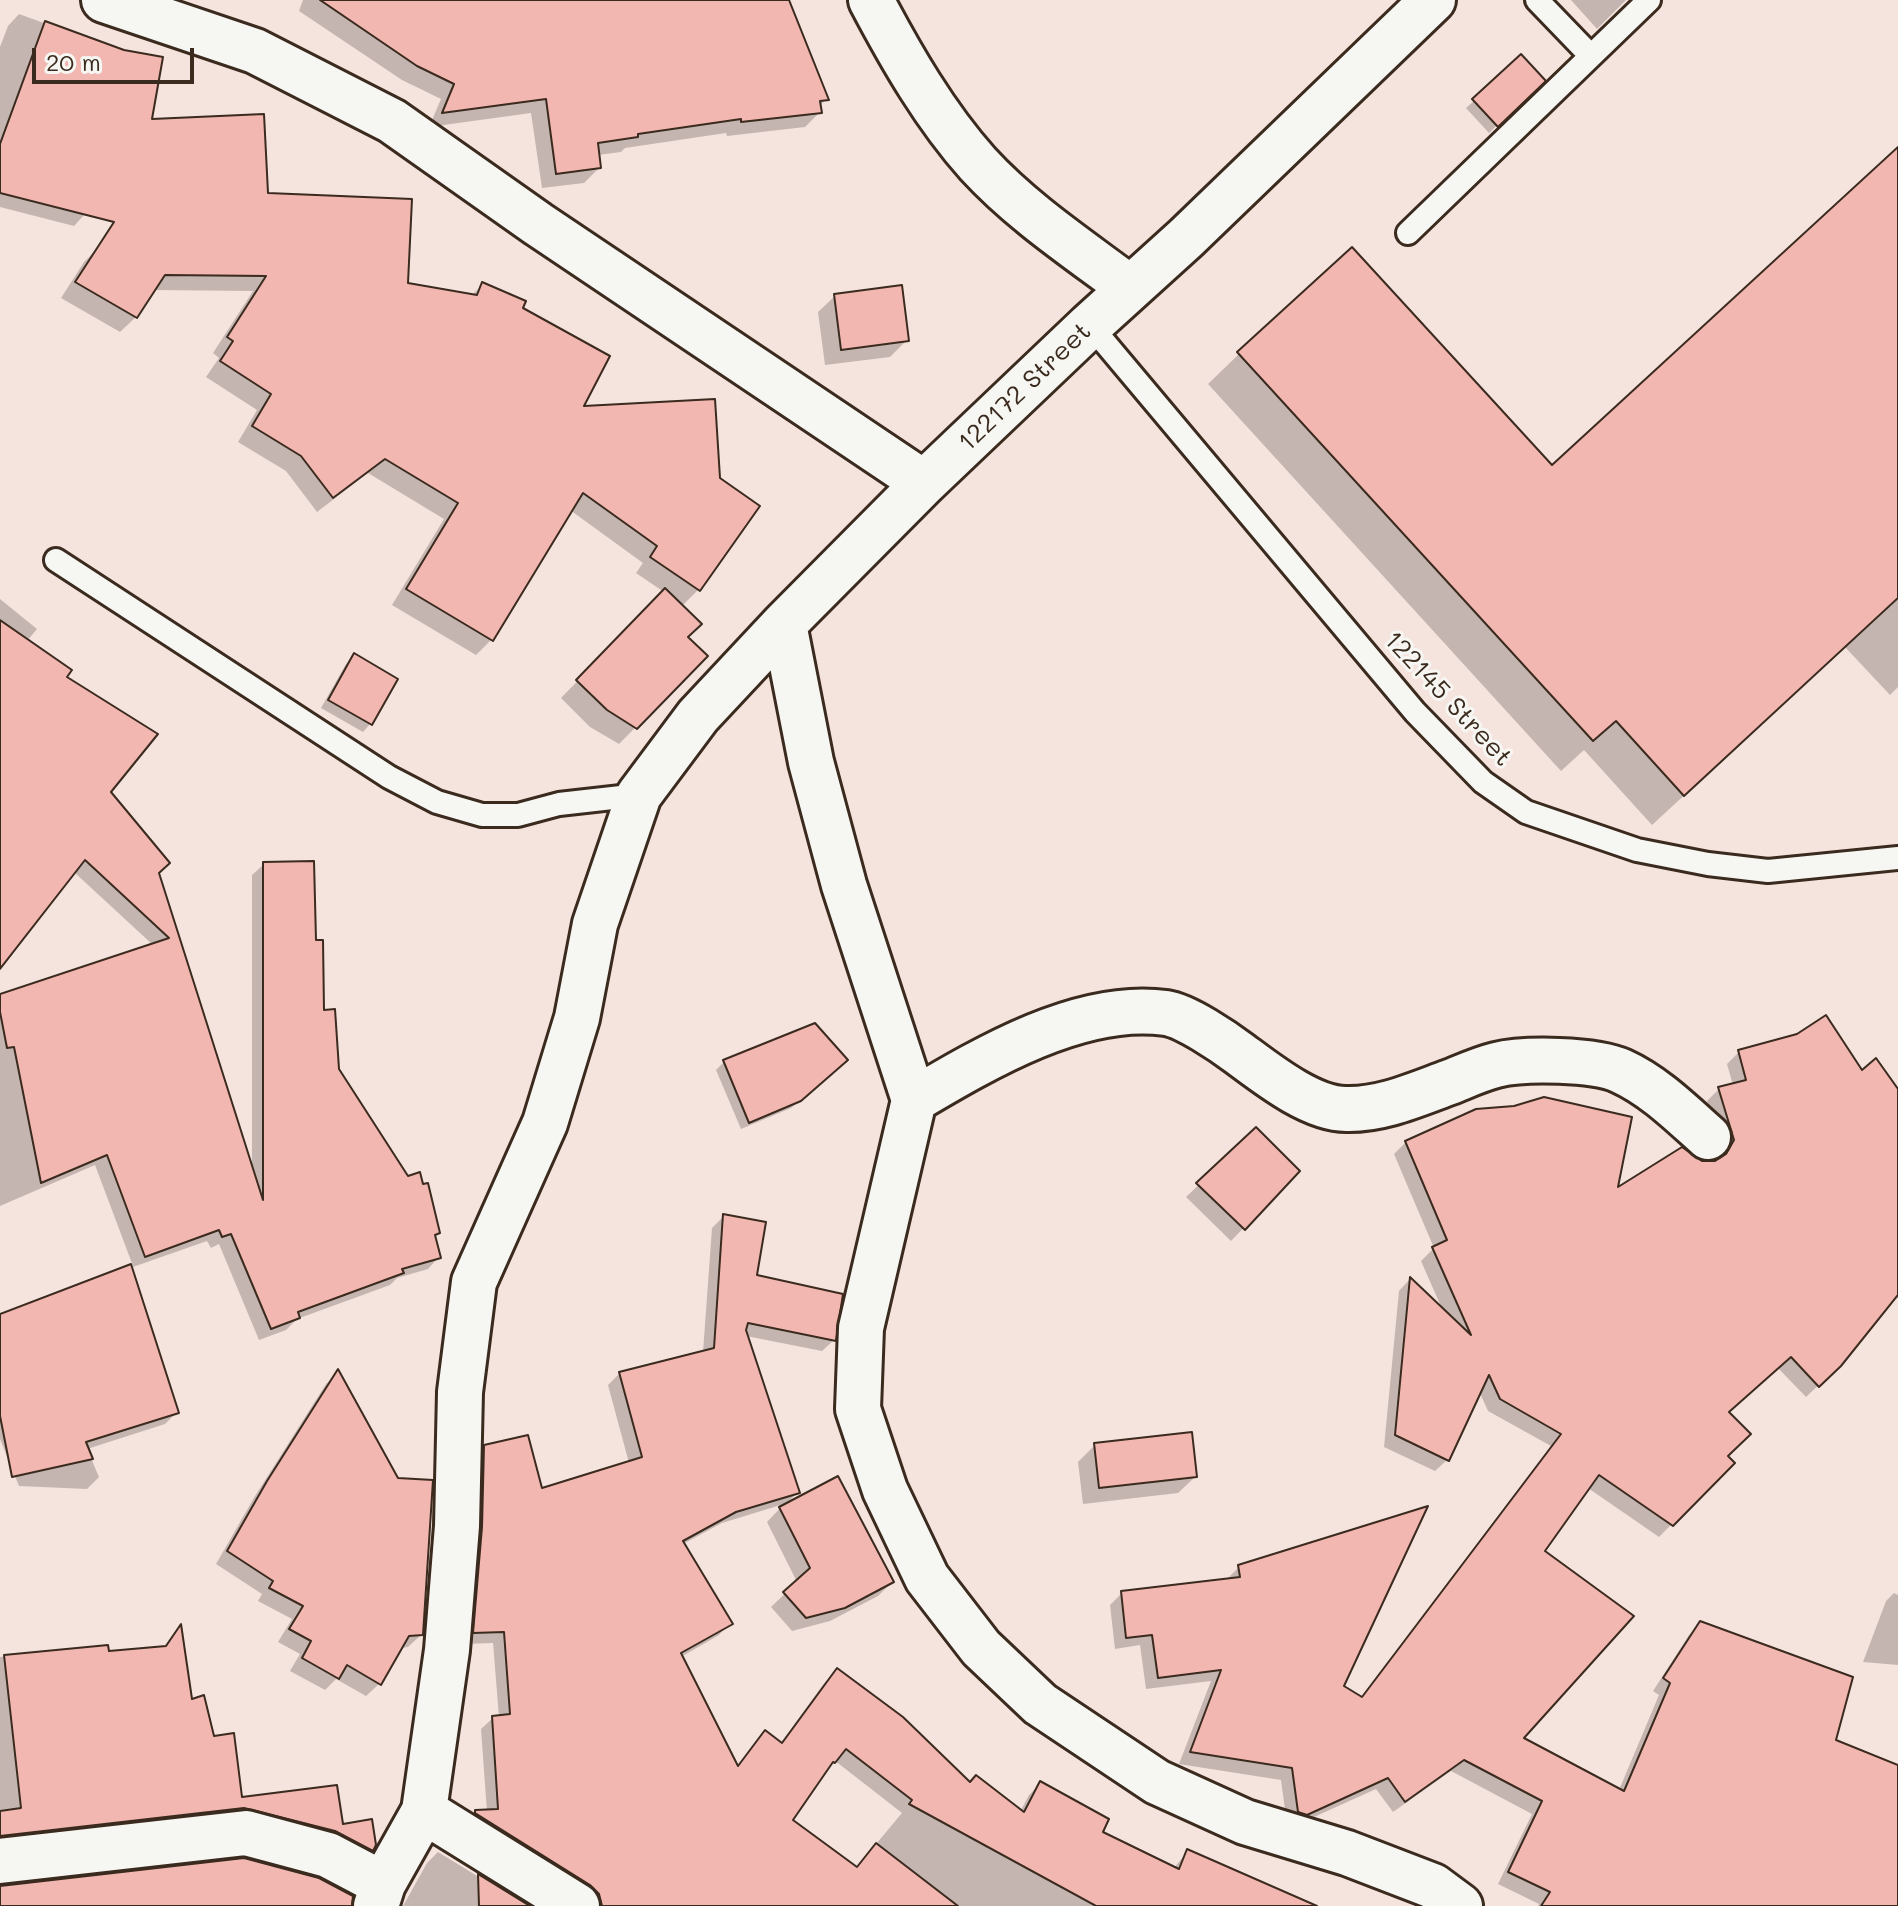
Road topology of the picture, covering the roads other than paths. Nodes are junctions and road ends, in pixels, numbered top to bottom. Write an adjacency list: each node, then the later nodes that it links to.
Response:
1 (104, 0): 10 (street)
2 (871, 0): 8 (street)
3 (1433, 0): 8 (street, 122172 Street)
4 (1537, 0): 6 (lane)
5 (1649, 0): 6 (lane)
6 (1590, 55): 7 (lane)
7 (1408, 233)
8 (1130, 288): 9 (street, 122172 Street)
9 (1090, 325): 10 (street, 122172 Street); 14 (lane, 122145 Street)
10 (924, 483): 12 (street, 122172 Street)
11 (56, 560): 13 (lane)
12 (784, 624): 13 (street, 122172 Street); 15 (street)
13 (639, 795): 17 (street, 122172 Street)
14 (1898, 858)
15 (914, 1100): 16 (street); 21 (street)
16 (1708, 1137)
17 (424, 1811): 19 (street); 20 (street)
18 (0, 1861): 19 (street)
19 (379, 1895)
20 (577, 1906)
21 (1460, 1906)

